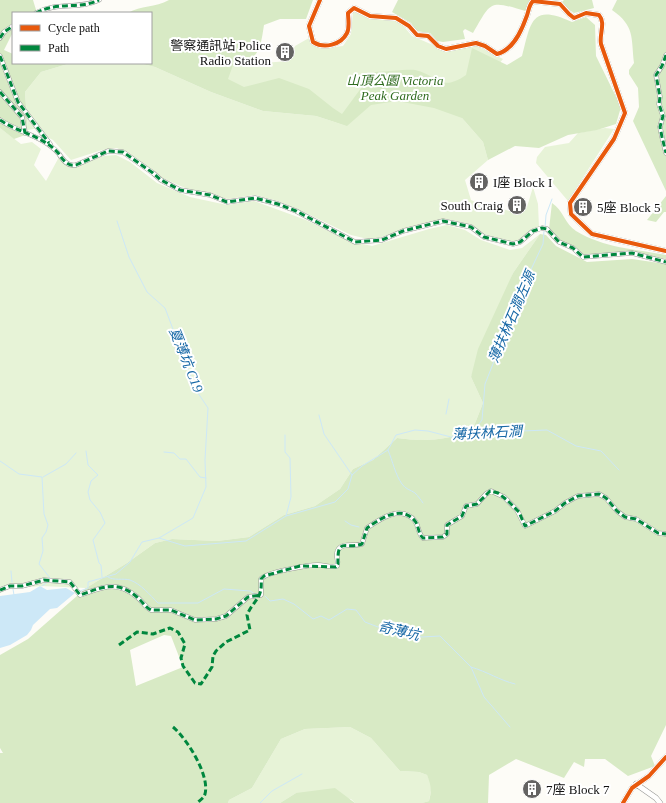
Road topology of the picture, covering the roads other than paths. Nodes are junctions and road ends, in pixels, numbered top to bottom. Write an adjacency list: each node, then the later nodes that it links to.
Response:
1 (99, 0): 3 (street)
2 (320, 0): 13 (street)
3 (38, 12)
4 (12, 27): 5 (street)
5 (0, 38)
6 (666, 55): 12 (street)
7 (0, 56): 11 (street)
8 (0, 92): 10 (street)
9 (0, 120): 10 (street)
10 (25, 133): 11 (street)
11 (51, 146): 14 (street)
12 (666, 153)
13 (666, 251)
14 (666, 262)
15 (666, 534): 16 (street)
16 (1, 590)
17 (666, 757): 18 (street)
18 (636, 784): 19 (street); 20 (street)
19 (623, 803)
20 (660, 803)

